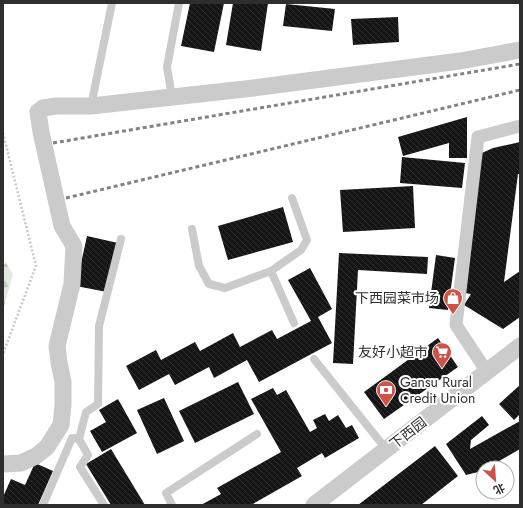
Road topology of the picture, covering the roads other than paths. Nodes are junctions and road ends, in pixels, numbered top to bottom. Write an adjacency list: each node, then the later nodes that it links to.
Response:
1 (112, 3): 5 (lane)
2 (179, 3): 4 (lane)
3 (520, 50): 4 (street)
4 (172, 97): 5 (street)
5 (91, 106): 18 (street)
6 (520, 126): 14 (street)
7 (292, 198): 10 (lane)
8 (192, 229): 10 (lane)
9 (122, 239): 16 (lane)
10 (271, 271): 11 (lane)
11 (294, 323)
12 (520, 346): 14 (street, 下西园)
13 (314, 359): 17 (lane)
14 (487, 372): 17 (street, 下西园)
15 (257, 434): 21 (lane)
16 (79, 438): 19 (lane); 20 (lane)
17 (386, 449): 22 (street, 下西园)
18 (3, 464)
19 (43, 505)
20 (104, 505)
21 (172, 505)
22 (314, 505)

